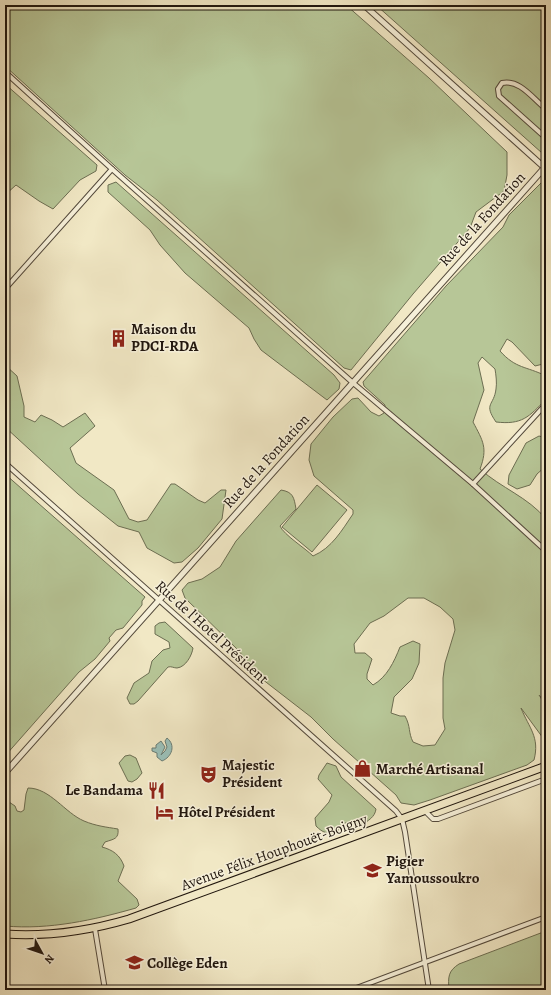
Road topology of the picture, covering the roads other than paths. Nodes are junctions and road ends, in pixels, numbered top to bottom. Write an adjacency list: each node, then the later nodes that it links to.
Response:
1 (364, 5): 5 (street)
2 (5, 72): 6 (street)
3 (546, 109): 4 (street)
4 (546, 138)
5 (545, 167): 8 (street, Rue de la Fondation)
6 (112, 169): 7 (street); 8 (street)
7 (5, 289)
8 (352, 382): 11 (street); 13 (street, Rue de la Fondation)
9 (546, 404): 11 (street)
10 (5, 463): 13 (street, Rue de l'Hotel Président)
11 (473, 484): 12 (street)
12 (546, 551)
13 (158, 600): 15 (street, Rue de la Fondation); 18 (street, Rue de l'Hotel Président)
14 (546, 766): 17 (highway, Avenue Félix Houphouët-Boigny)
15 (5, 773)
16 (546, 779): 17 (street)
17 (425, 810): 18 (highway, Avenue Félix Houphouët-Boigny)
18 (402, 819): 20 (highway, Avenue Félix Houphouët-Boigny); 22 (street)
19 (546, 917): 22 (street)
20 (95, 929): 21 (highway, Avenue Félix Houphouët-Boigny); 23 (street)
21 (5, 934)
22 (424, 962): 24 (street); 25 (street)
23 (105, 990)
24 (351, 990)
25 (429, 990)

